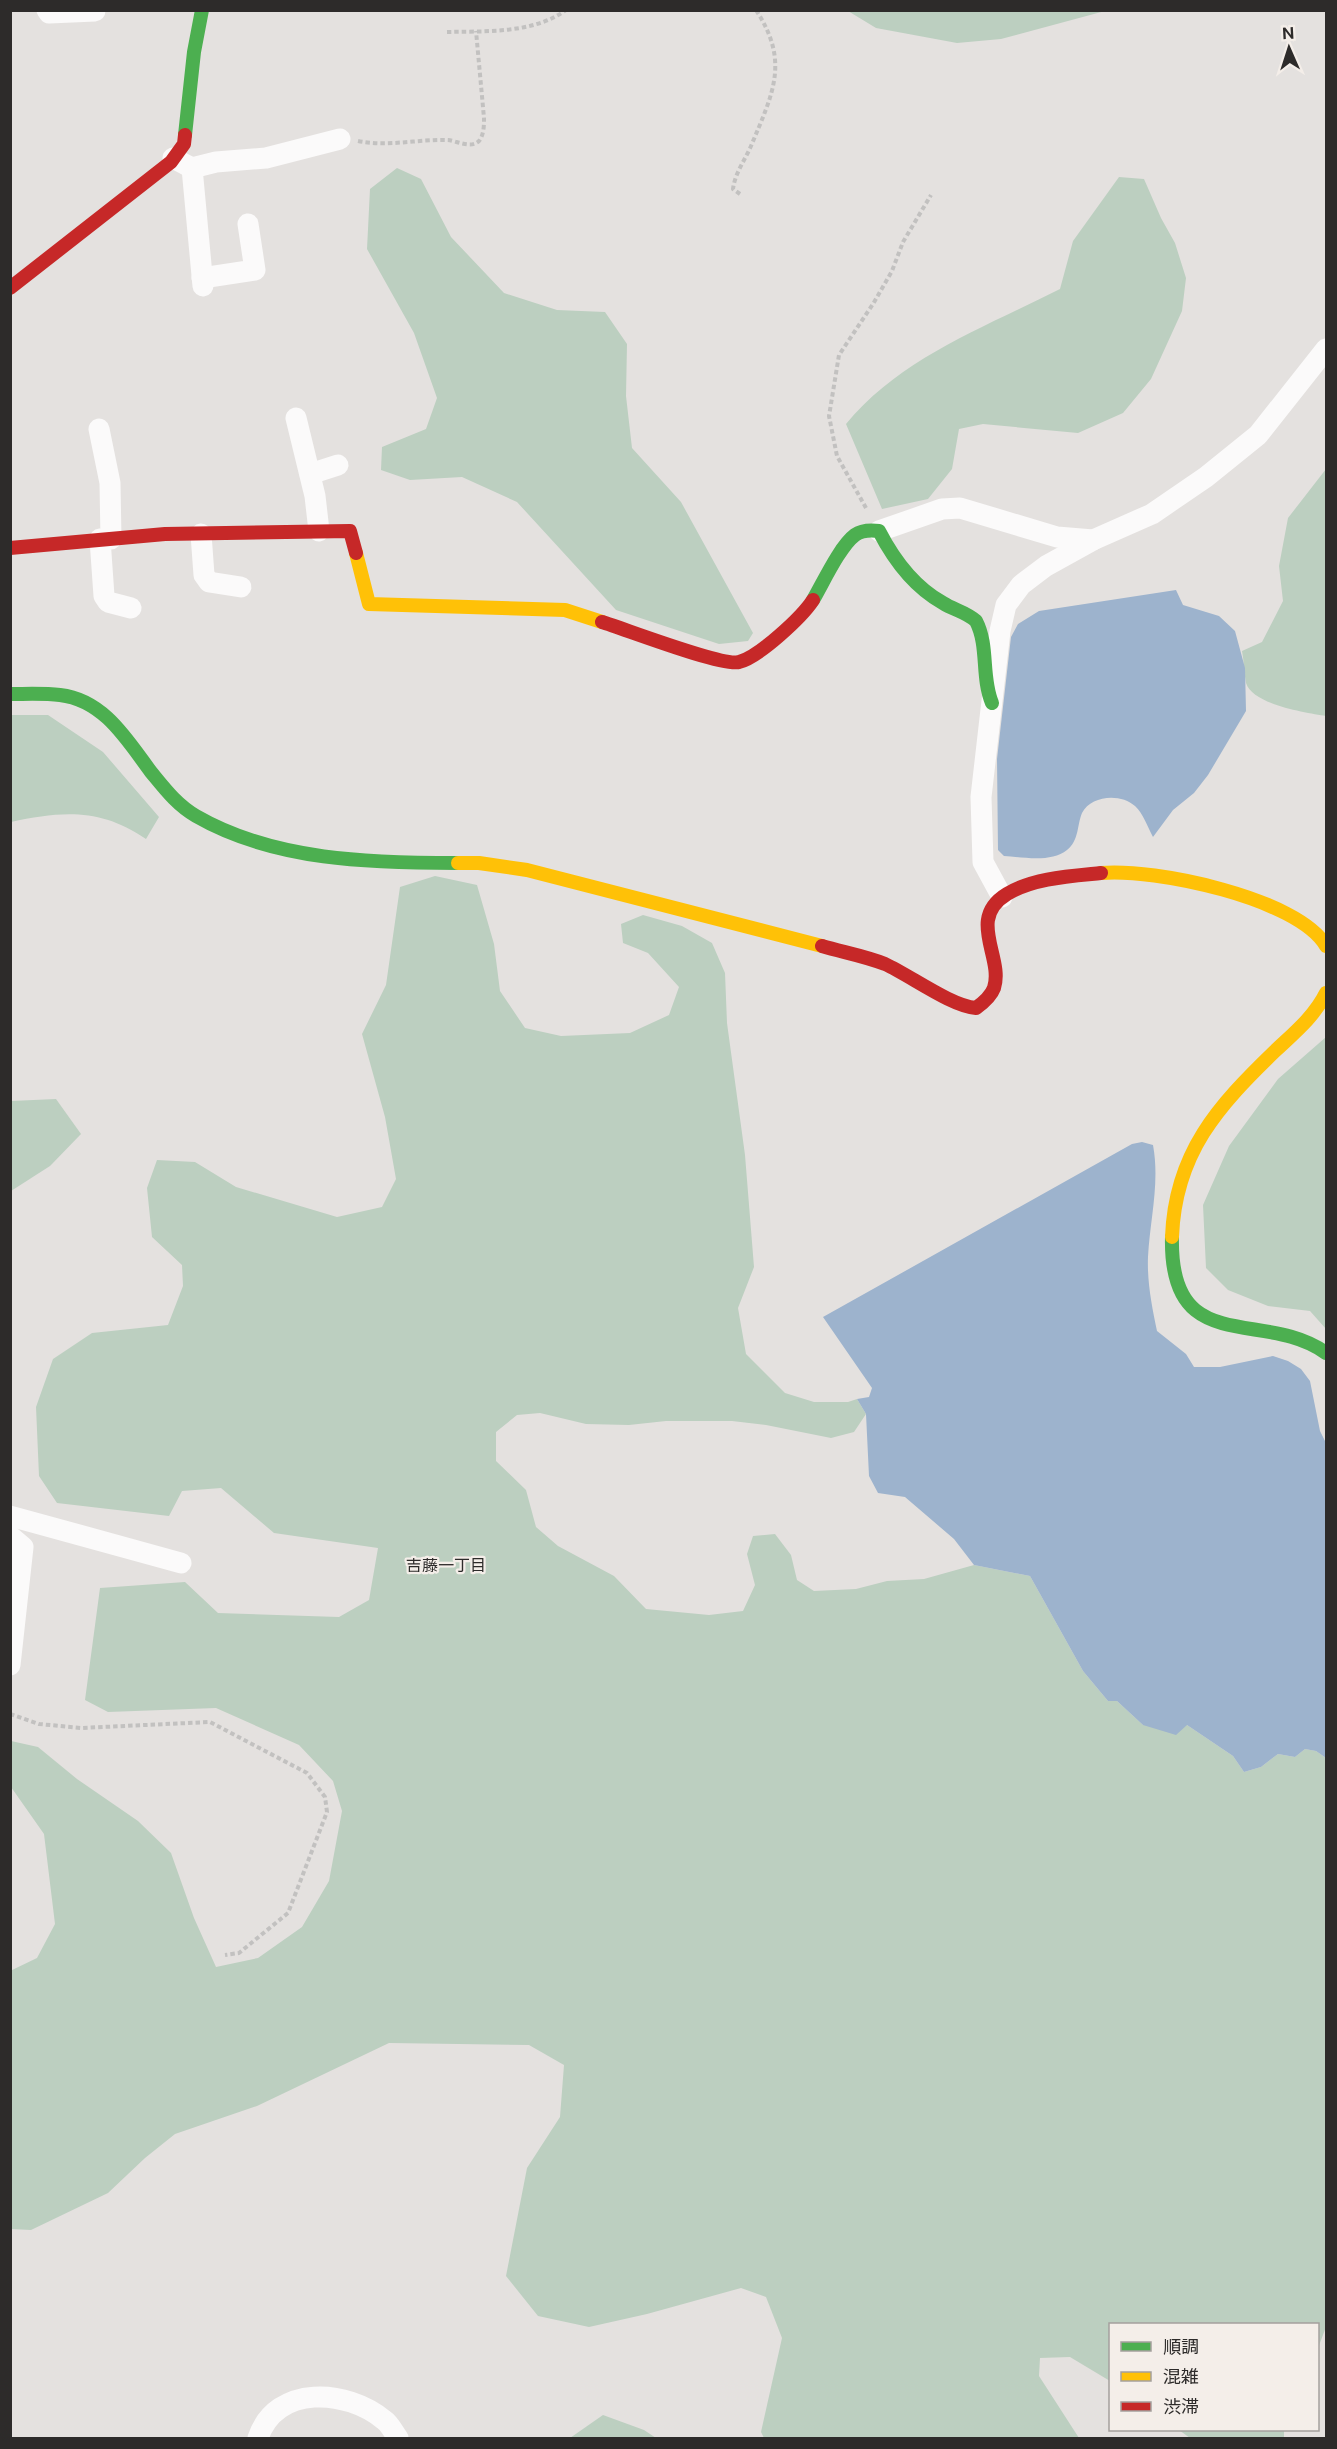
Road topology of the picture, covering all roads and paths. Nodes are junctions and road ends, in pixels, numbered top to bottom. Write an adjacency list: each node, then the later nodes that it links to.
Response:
1 (46, 10): 5 (street)
2 (202, 10): 9 (street)
3 (566, 10): 6 (path)
4 (756, 10): 10 (path)
5 (95, 11)
6 (476, 31): 7 (path); 8 (path)
7 (447, 32)
8 (340, 139): 9 (street)
9 (183, 163): 12 (street); 13 (street)
10 (740, 194)
11 (931, 195): 20 (path)
12 (248, 224)
13 (10, 288)
14 (1326, 349): 23 (street)
15 (296, 418): 18 (street)
16 (99, 429): 22 (street)
17 (338, 465): 18 (street)
18 (310, 474): 19 (street)
19 (320, 531): 20 (street); 21 (street)
20 (879, 531): 23 (street); 28 (street)
21 (201, 534): 22 (street); 25 (street)
22 (105, 539): 24 (street); 26 (street)
23 (1093, 540): 28 (street)
24 (10, 548)
25 (241, 587)
26 (131, 608)
27 (10, 694): 29 (street)
28 (992, 703): 29 (street)
29 (1002, 897): 30 (street)
30 (1326, 946)
31 (1326, 993): 32 (street)
32 (1326, 1353)
33 (10, 1516): 35 (street)
34 (10, 1536): 36 (street)
35 (181, 1563)
36 (10, 1665)
37 (10, 1714): 38 (path)
38 (225, 1955)
39 (258, 2439): 40 (street)
40 (398, 2439)

